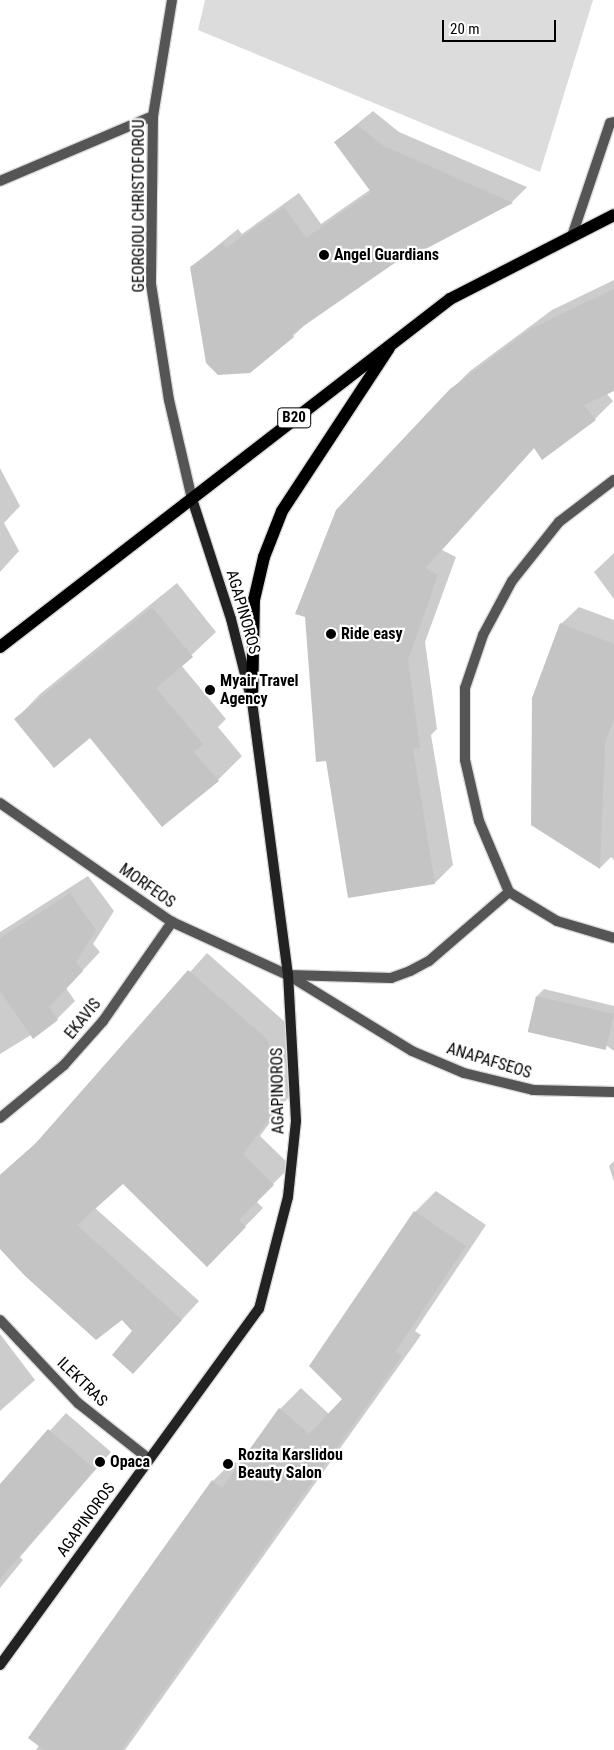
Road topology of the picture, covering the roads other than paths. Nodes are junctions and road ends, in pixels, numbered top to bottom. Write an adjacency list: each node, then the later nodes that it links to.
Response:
1 (172, 0): 2 (street, GEORGIOU CHRISTOFOROU)
2 (153, 116): 4 (street); 9 (street, GEORGIOU CHRISTOFOROU)
3 (614, 122): 6 (street)
4 (0, 181)
5 (614, 215): 6 (main road, B20)
6 (573, 234): 7 (main road, B20)
7 (396, 338): 9 (main road, B20); 11 (main road)
8 (614, 480): 13 (street)
9 (192, 499): 10 (main road, B20); 11 (main road, AGAPINOROS)
10 (0, 647)
11 (252, 702): 16 (main road, AGAPINOROS)
12 (0, 803): 14 (street, MORFEOS)
13 (509, 892): 15 (street); 16 (street)
14 (172, 922): 16 (street, MORFEOS); 18 (street, EKAVIS)
15 (614, 938)
16 (288, 975): 17 (street, ANAPAFSEOS); 20 (main road, AGAPINOROS)
17 (614, 1092)
18 (0, 1118)
19 (0, 1320): 20 (street, ILEKTRAS)
20 (149, 1460): 21 (main road, AGAPINOROS)
21 (0, 1665)

